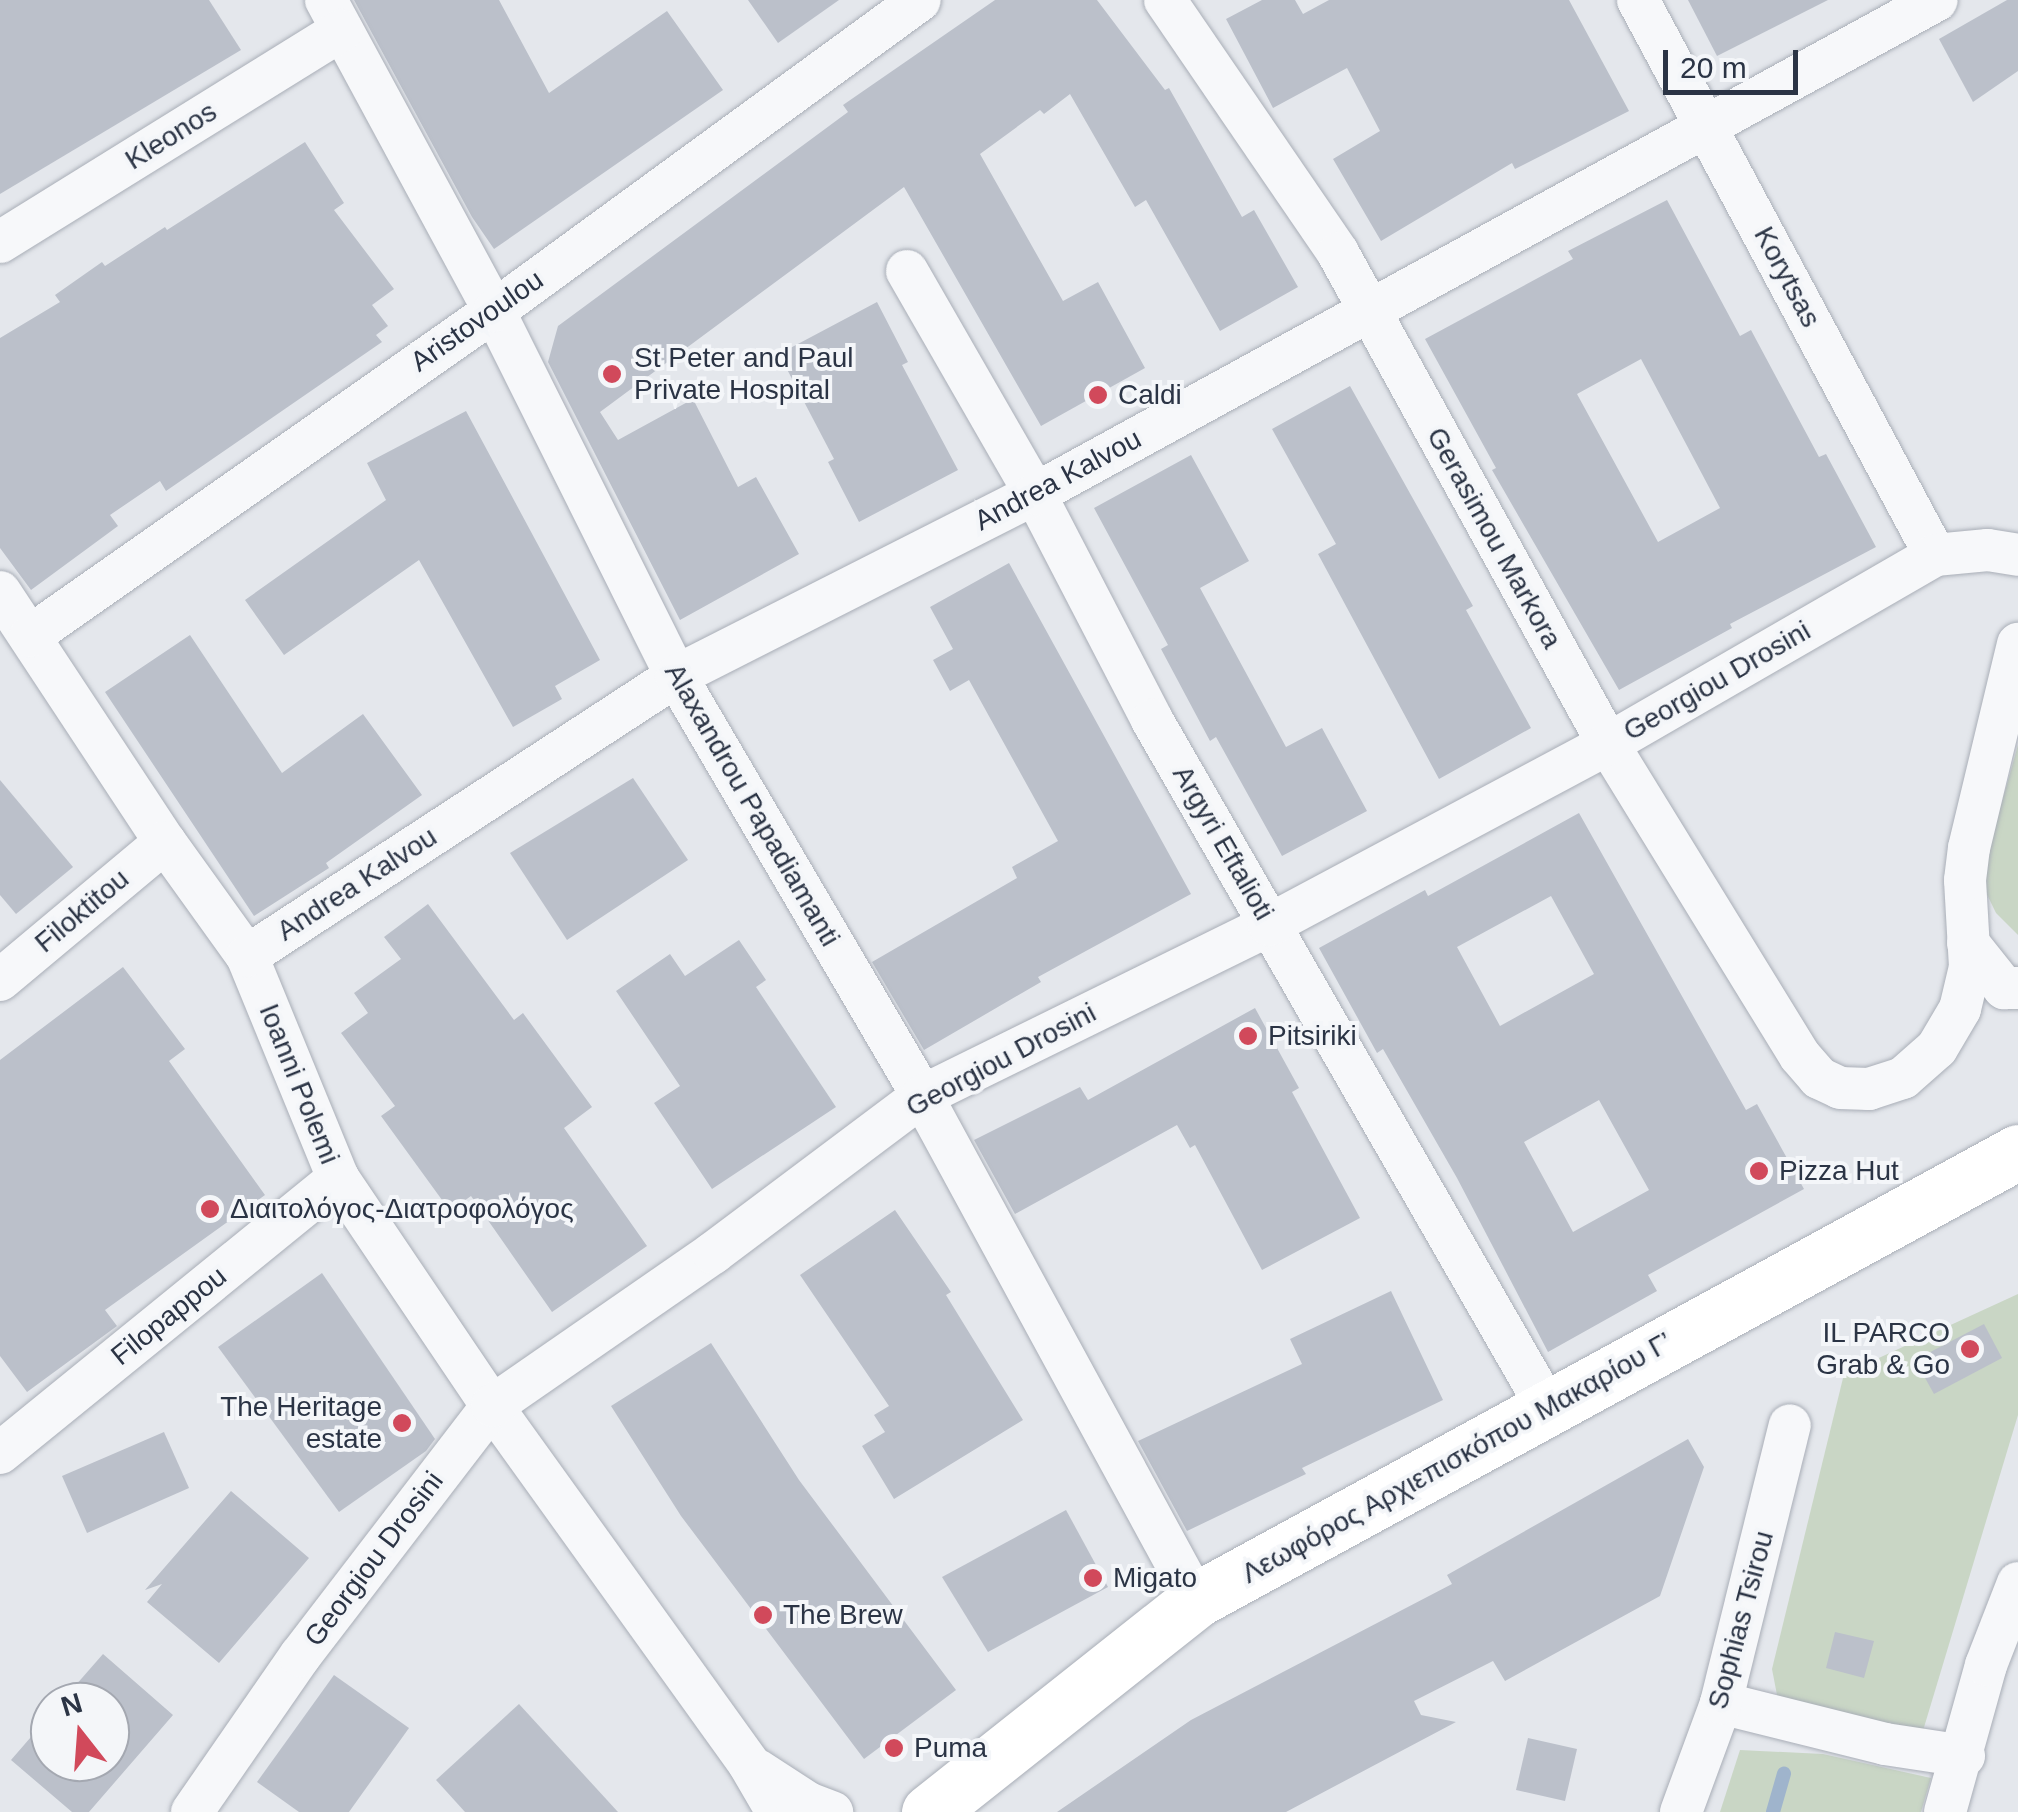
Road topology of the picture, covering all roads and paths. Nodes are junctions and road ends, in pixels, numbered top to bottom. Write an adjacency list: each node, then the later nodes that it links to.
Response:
1 (920, 0): 9 (street, Aristovoulou)
2 (1166, 0): 10 (street, Gerasimou Markora)
3 (1638, 0): 6 (street, Korytsas)
4 (1938, 0): 6 (street, Andrea Kalvou)
5 (334, 15): 7 (street, Kleonos); 9 (street, Alaxandrou Papadiamanti)
6 (1707, 126): 10 (street, Andrea Kalvou); 12 (street, Korytsas)
7 (0, 242)
8 (907, 271): 11 (street, Argyri Eftalioti)
9 (494, 310): 15 (street, Aristovoulou); 17 (street, Alaxandrou Papadiamanti)
10 (1370, 312): 11 (street, Andrea Kalvou); 18 (street, Gerasimou Markora)
11 (1035, 494): 17 (street, Andrea Kalvou); 20 (street, Argyri Eftalioti)
12 (1935, 555): 13 (street); 18 (street, Georgiou Drosini)
13 (2018, 556)
14 (0, 592): 15 (street, Ioanni Polemi)
15 (30, 636): 19 (street, Ioanni Polemi)
16 (2018, 644): 21 (street)
17 (676, 676): 22 (street, Andrea Kalvou); 25 (street, Alaxandrou Papadiamanti)
18 (1608, 744): 20 (street, Georgiou Drosini); 21 (street, Gerasimou Markora)
19 (165, 842): 22 (street, Ioanni Polemi); 23 (street, Filoktitou)
20 (1270, 924): 25 (street, Georgiou Drosini); 29 (street, Argyri Eftalioti)
21 (1968, 944): 24 (street)
22 (247, 956): 27 (street, Ioanni Polemi)
23 (0, 980)
24 (2018, 988)
25 (922, 1096): 28 (street, Georgiou Drosini); 33 (street, Alaxandrou Papadiamanti)
26 (2018, 1152): 29 (main road, Λεωφόρος Αρχιεπισκόπου Μακαρίου Γ’)
27 (338, 1178): 28 (street, Ioanni Polemi); 31 (street, Filopappou)
28 (492, 1406): 36 (street, Ioanni Polemi); 38 (street, Georgiou Drosini)
29 (1548, 1409): 33 (main road, Λεωφόρος Αρχιεπισκόπου Μακαρίου Γ’)
30 (1790, 1426): 34 (street, Sophias Tsirou)
31 (5, 1438)
32 (2018, 1584): 35 (street)
33 (1196, 1600): 37 (main road, Λεωφόρος Αρχιεπισκόπου Μακαρίου Γ’)
34 (1721, 1704): 35 (street); 41 (street, Sophias Tsirou)
35 (1964, 1756): 42 (street)
36 (748, 1764): 39 (street, Ioanni Polemi); 40 (street, Ioanni Polemi)
37 (928, 1811)
38 (192, 1812)
39 (777, 1812)
40 (832, 1812)
41 (1682, 1812)
42 (1945, 1812)

